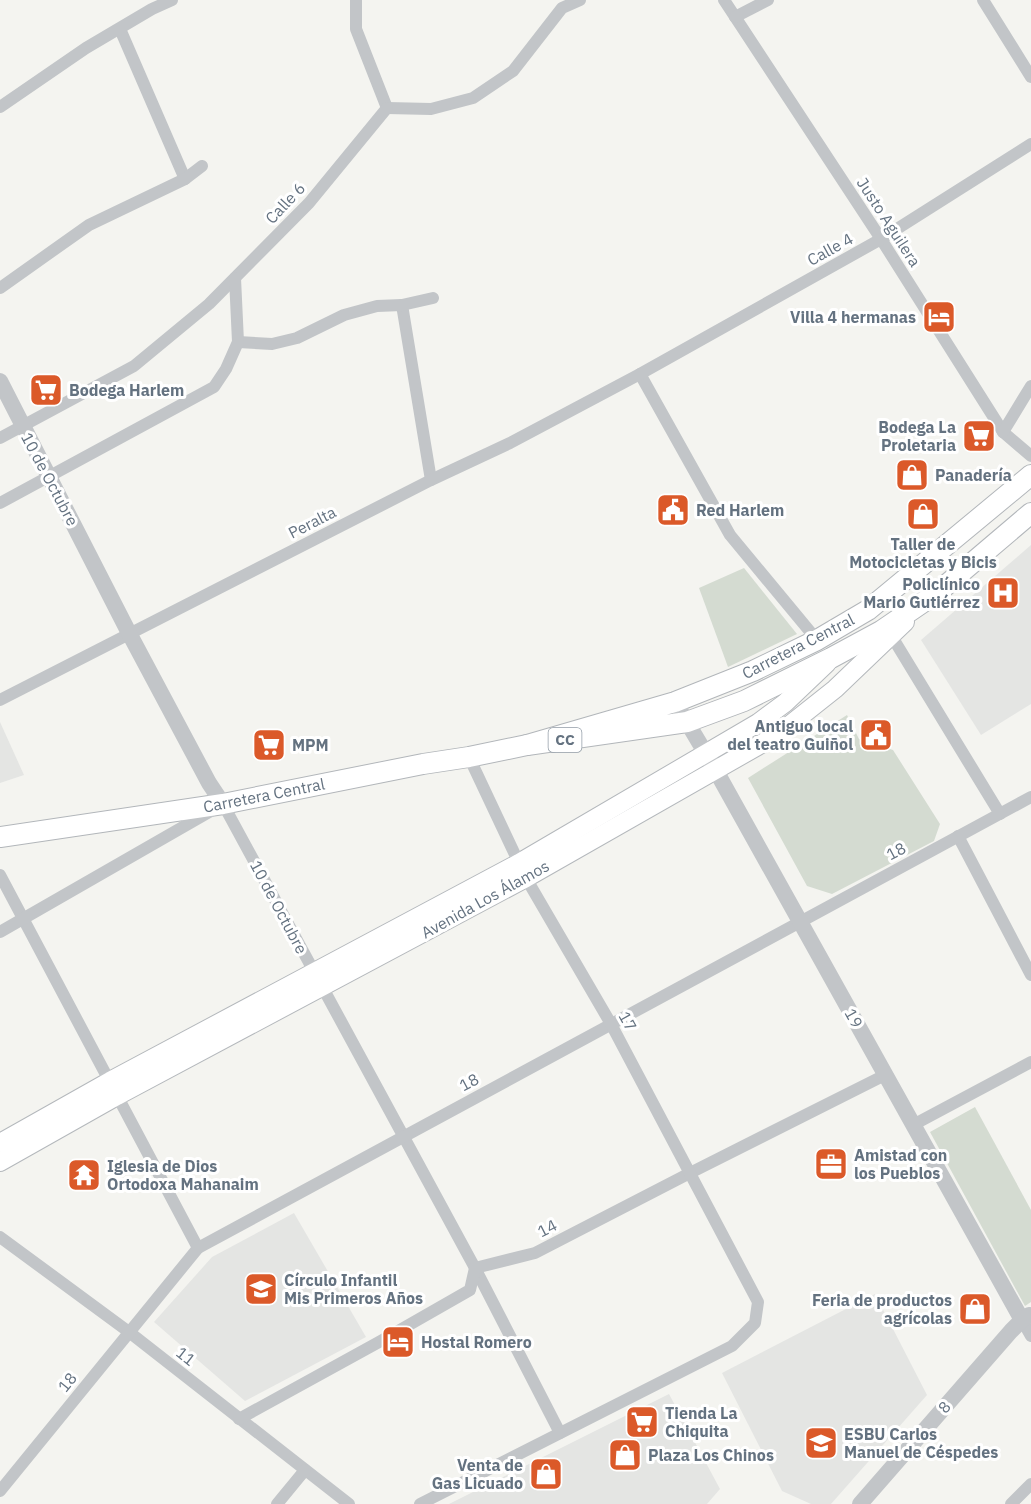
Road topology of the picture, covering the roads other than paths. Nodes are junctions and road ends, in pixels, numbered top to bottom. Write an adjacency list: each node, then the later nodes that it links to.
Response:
1 (172, 0): 8 (street)
2 (356, 0): 11 (street)
3 (580, 0): 11 (street)
4 (724, 0): 7 (street, Justo Aguilera)
5 (768, 0): 7 (street)
6 (983, 0): 9 (street)
7 (735, 17): 15 (street, Justo Aguilera)
8 (120, 29): 10 (street); 14 (street)
9 (1031, 77)
10 (0, 107)
11 (387, 108): 16 (street, Calle 6)
12 (1031, 144): 15 (street, Calle 4)
13 (202, 166): 14 (street)
14 (185, 179): 17 (street)
15 (881, 239): 21 (street, Calle 4); 25 (street, Justo Aguilera)
16 (235, 278): 20 (street); 24 (street, Calle 6)
17 (0, 288)
18 (434, 298): 19 (street)
19 (402, 305): 20 (street); 30 (street)
20 (238, 342): 29 (street)
21 (640, 374): 30 (street, Peralta); 37 (street)
22 (0, 381): 24 (street, 10 de Octubre)
23 (1031, 386): 25 (street)
24 (22, 426): 26 (street, Calle 6); 29 (street, 10 de Octubre)
25 (1003, 432): 27 (street, Justo Aguilera)
26 (0, 438)
27 (1031, 456)
28 (1031, 475): 34 (main road, Carretera Central / CC)
29 (49, 477): 31 (street); 35 (street, 10 de Octubre)
30 (431, 480): 35 (street, Peralta)
31 (0, 503)
32 (1031, 513): 33 (main road, Carretera Central / CC)
33 (938, 592): 36 (main road, Avenida Los Álamos); 38 (main road, Carretera Central / CC)
34 (868, 610): 37 (main road, Carretera Central / CC); 38 (main road)
35 (129, 633): 39 (street, Peralta); 46 (street, 10 de Octubre)
36 (891, 635): 44 (main road, Avenida Los Álamos); 47 (street)
37 (817, 640): 40 (main road, Carretera Central / CC)
38 (831, 658): 41 (main road, Carretera Central / CC); 44 (main road, Avenida Los Álamos)
39 (0, 700)
40 (675, 702): 41 (street, 19); 42 (main road, Carretera Central / CC)
41 (687, 722): 42 (main road, Carretera Central / CC); 44 (street, 19)
42 (527, 745): 43 (main road, Carretera Central / CC)
43 (468, 757): 46 (main road, Carretera Central / CC); 50 (street, 17)
44 (711, 761): 50 (main road, Avenida Los Álamos); 53 (street, 19)
45 (1031, 796): 47 (street, 18)
46 (223, 804): 49 (main road, Carretera Central / CC); 52 (street); 56 (street, 10 de Octubre)
47 (1000, 814): 48 (street, 18)
48 (958, 836): 53 (street, 18); 55 (street)
49 (0, 837)
50 (522, 871): 56 (main road, Avenida Los Álamos); 57 (street, 17)
51 (0, 875): 52 (street)
52 (23, 919): 54 (street); 60 (street)
53 (800, 921): 57 (street, 18); 59 (street, 19)
54 (0, 932)
55 (1031, 975)
56 (318, 980): 60 (main road, Avenida Los Álamos); 62 (street, 10 de Octubre)
57 (611, 1024): 62 (street, 18); 65 (street, 17)
58 (1031, 1062): 61 (street)
59 (885, 1075): 61 (street, 19); 65 (street, 14)
60 (113, 1089): 63 (main road, Avenida Los Álamos); 64 (main road, Avenida Los Álamos); 67 (street)
61 (913, 1125): 69 (street, 19)
62 (404, 1137): 67 (street, 18); 68 (street, 10 de Octubre)
63 (0, 1143)
64 (0, 1162)
65 (690, 1173): 68 (street, 14); 73 (street, 17)
66 (0, 1237): 70 (street, 11)
67 (198, 1248): 70 (street, 18)
68 (475, 1268): 72 (street); 73 (street, 10 de Octubre)
69 (1026, 1316): 71 (street, 19); 80 (street, 8)
70 (129, 1332): 72 (street, 11); 76 (street, 18)
71 (1031, 1336)
72 (239, 1419): 74 (street, 11)
73 (560, 1433): 79 (street)
74 (305, 1470): 77 (street); 78 (street, 11)
75 (1031, 1484): 81 (street)
76 (0, 1491)
77 (277, 1504)
78 (350, 1504)
79 (420, 1504)
80 (860, 1504)
81 (1011, 1504)

